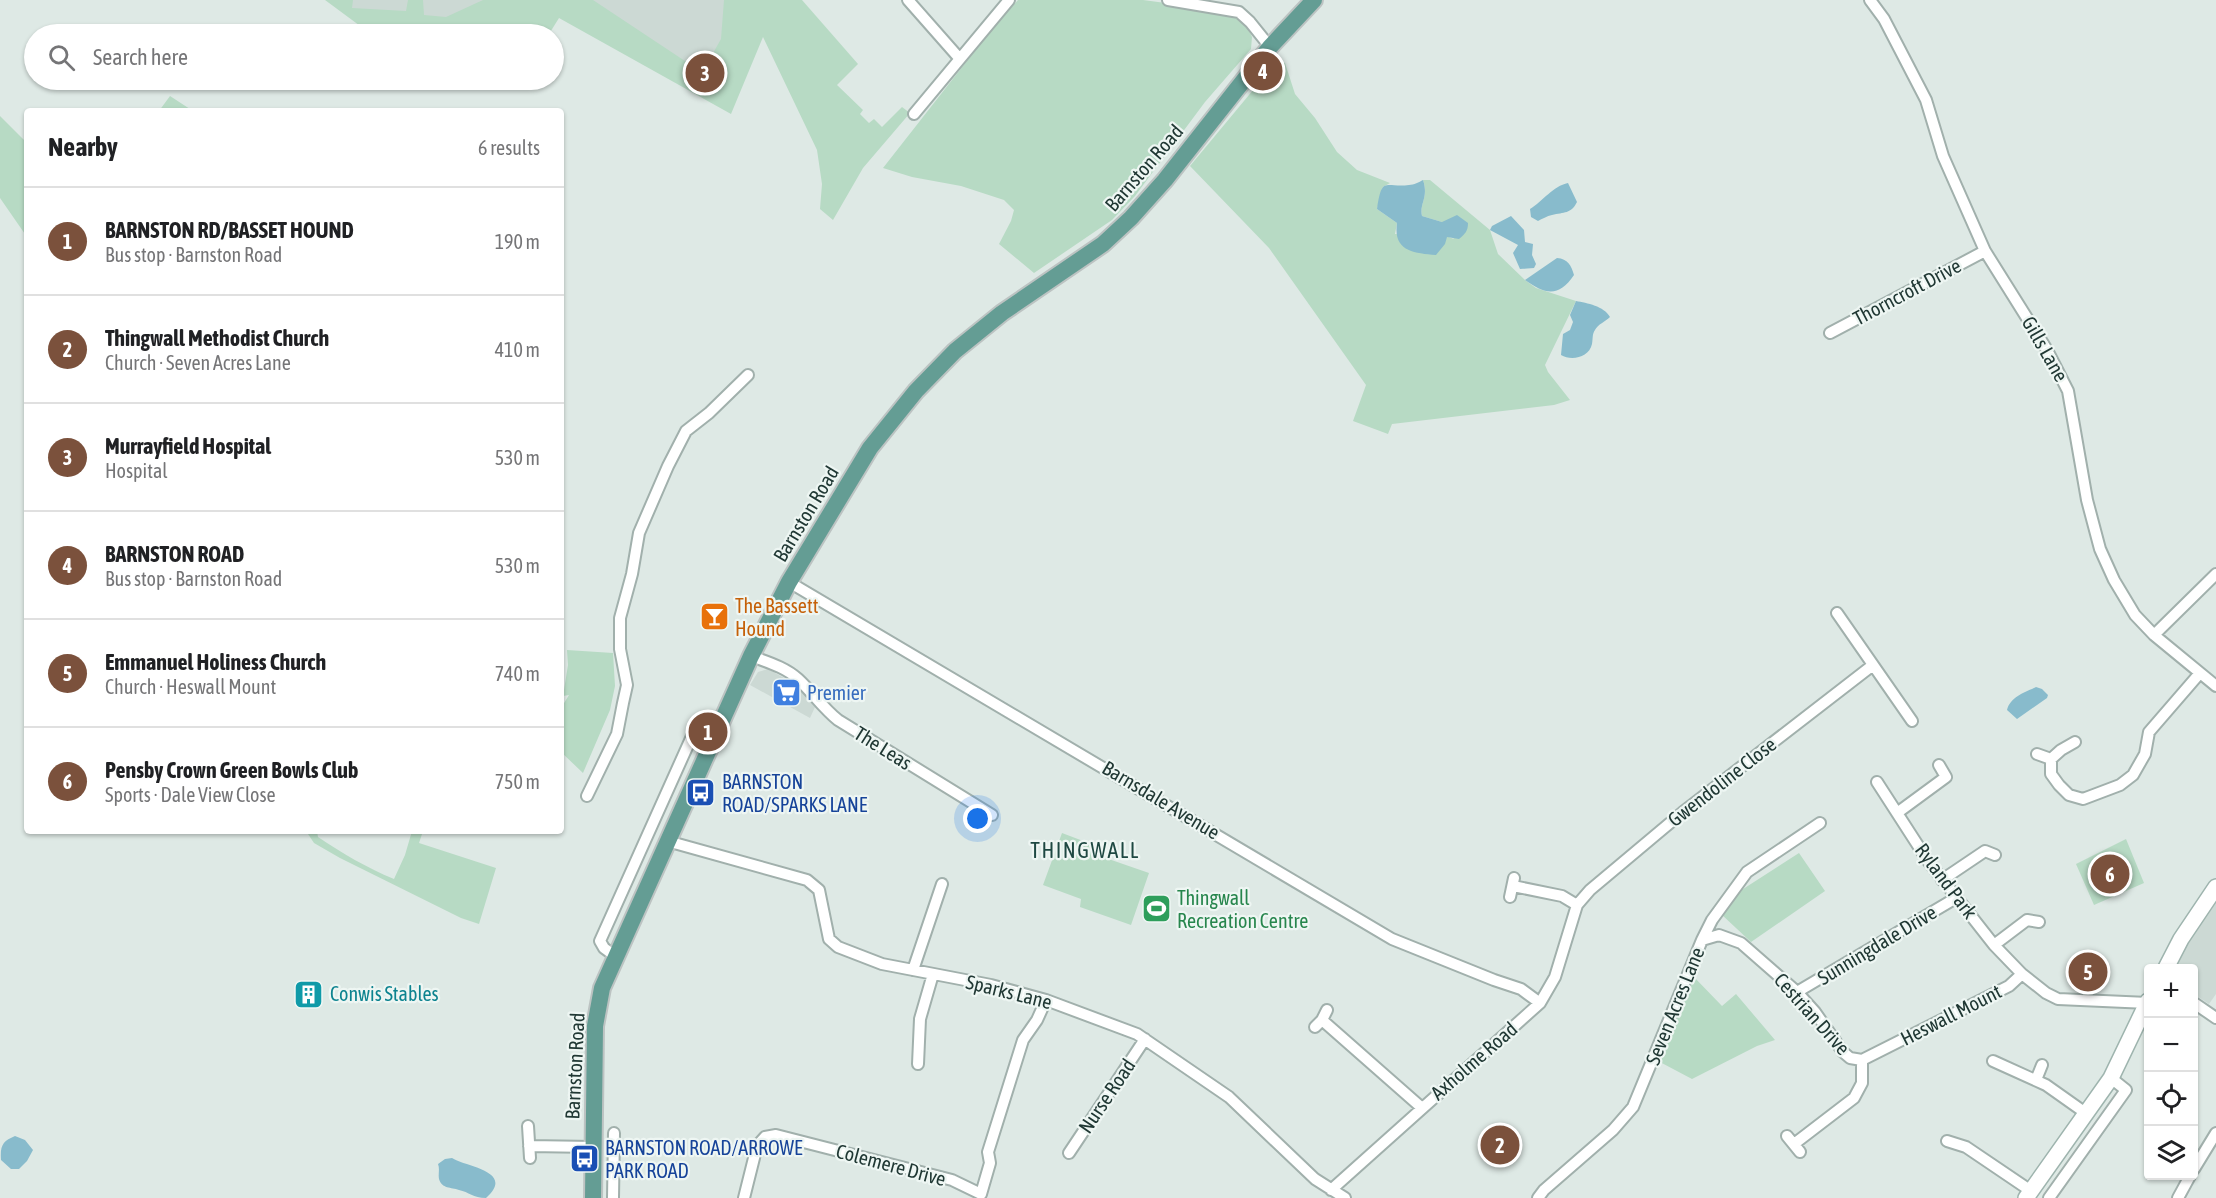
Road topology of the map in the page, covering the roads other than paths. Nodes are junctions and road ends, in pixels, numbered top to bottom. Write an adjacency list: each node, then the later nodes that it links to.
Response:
1 (908, 0): 7 (street)
2 (1009, 0): 7 (street)
3 (1168, 0): 6 (street)
4 (1314, 0): 6 (main road, Barnston Road)
5 (1870, 0): 9 (street, Gills Lane)
6 (1270, 47): 13 (main road, Barnston Road)
7 (960, 59): 8 (street)
8 (914, 114)
9 (1984, 251): 10 (street, Thorncroft Drive); 15 (street, Gills Lane)
10 (1830, 333)
11 (748, 375): 27 (street)
12 (2216, 574): 15 (street)
13 (789, 582): 16 (main road, Barnston Road); 50 (street, Barnsdale Avenue)
14 (1837, 613): 17 (street)
15 (2154, 635): 18 (street, Gills Lane)
16 (751, 656): 29 (street, The Leas); 31 (main road, Barnston Road)
17 (1873, 666): 20 (street); 38 (street, Gwendoline Close)
18 (2200, 673): 19 (street, Gills Lane); 24 (street)
19 (2216, 686)
20 (1912, 721)
21 (697, 725): 42 (street)
22 (2075, 742): 24 (street)
23 (2037, 754): 24 (street)
24 (2051, 759)
25 (1938, 765): 28 (street)
26 (1877, 782): 28 (street, Ryland Park)
27 (586, 796)
28 (1897, 813): 33 (street, Ryland Park)
29 (992, 815)
30 (1820, 823): 40 (street, Seven Acres Lane)
31 (667, 841): 42 (main road, Barnston Road); 44 (street, Sparks Lane)
32 (1988, 849): 33 (street)
33 (1942, 880): 37 (street, Ryland Park)
34 (942, 885): 44 (street)
35 (1512, 887): 38 (street)
36 (2216, 887): 43 (main road)
37 (1956, 898): 41 (street, Ryland Park); 47 (street, Sunningdale Drive)
38 (1577, 905): 50 (street, Axholme Road)
39 (2040, 922): 41 (street)
40 (1702, 940): 47 (street, Cestrian Drive); 82 (street, Seven Acres Lane)
41 (1994, 945): 46 (street, Ryland Park)
42 (615, 956): 70 (main road, Barnston Road)
43 (2168, 964)
44 (913, 970): 45 (street, Sparks Lane)
45 (933, 974): 48 (street, Sparks Lane); 58 (street)
46 (2022, 974): 49 (street, Heswall Mount); 56 (street, Heswall Mount)
47 (1797, 992): 56 (street, Cestrian Drive)
48 (1046, 1000): 55 (street, Sparks Lane); 77 (street, Colemere Drive)
49 (2144, 1002)
50 (1540, 1003): 62 (street, Axholme Road)
51 (2198, 1006): 53 (street)
52 (2144, 1010): 60 (main road)
53 (2216, 1018)
54 (1322, 1019): 62 (street)
55 (1145, 1038): 72 (street, Nurse Road); 75 (street, Sparks Lane)
56 (1862, 1059): 69 (street)
57 (1993, 1061): 61 (street)
58 (918, 1064)
59 (2042, 1065): 61 (street)
60 (2111, 1078): 63 (main road); 71 (street)
61 (2036, 1080): 63 (street)
62 (1422, 1108): 75 (street, Axholme Road)
63 (2087, 1114): 68 (main road)
64 (528, 1126): 70 (street)
65 (2216, 1132): 73 (street)
66 (614, 1133): 79 (street)
67 (1947, 1141): 76 (street)
68 (2068, 1142): 71 (street); 76 (main road)
69 (1794, 1144)
70 (593, 1147): 78 (main road, Barnston Road)
71 (2081, 1152): 83 (street)
72 (1069, 1153)
73 (2198, 1161)
74 (2188, 1180): 84 (street)
75 (1331, 1190): 81 (street, Sparks Lane)
76 (2029, 1195)
77 (984, 1196): 80 (street, Colemere Drive)
78 (593, 1198)
79 (614, 1198)
80 (744, 1198)
81 (1345, 1198)
82 (1538, 1198)
83 (2049, 1198)
84 (2178, 1198)

